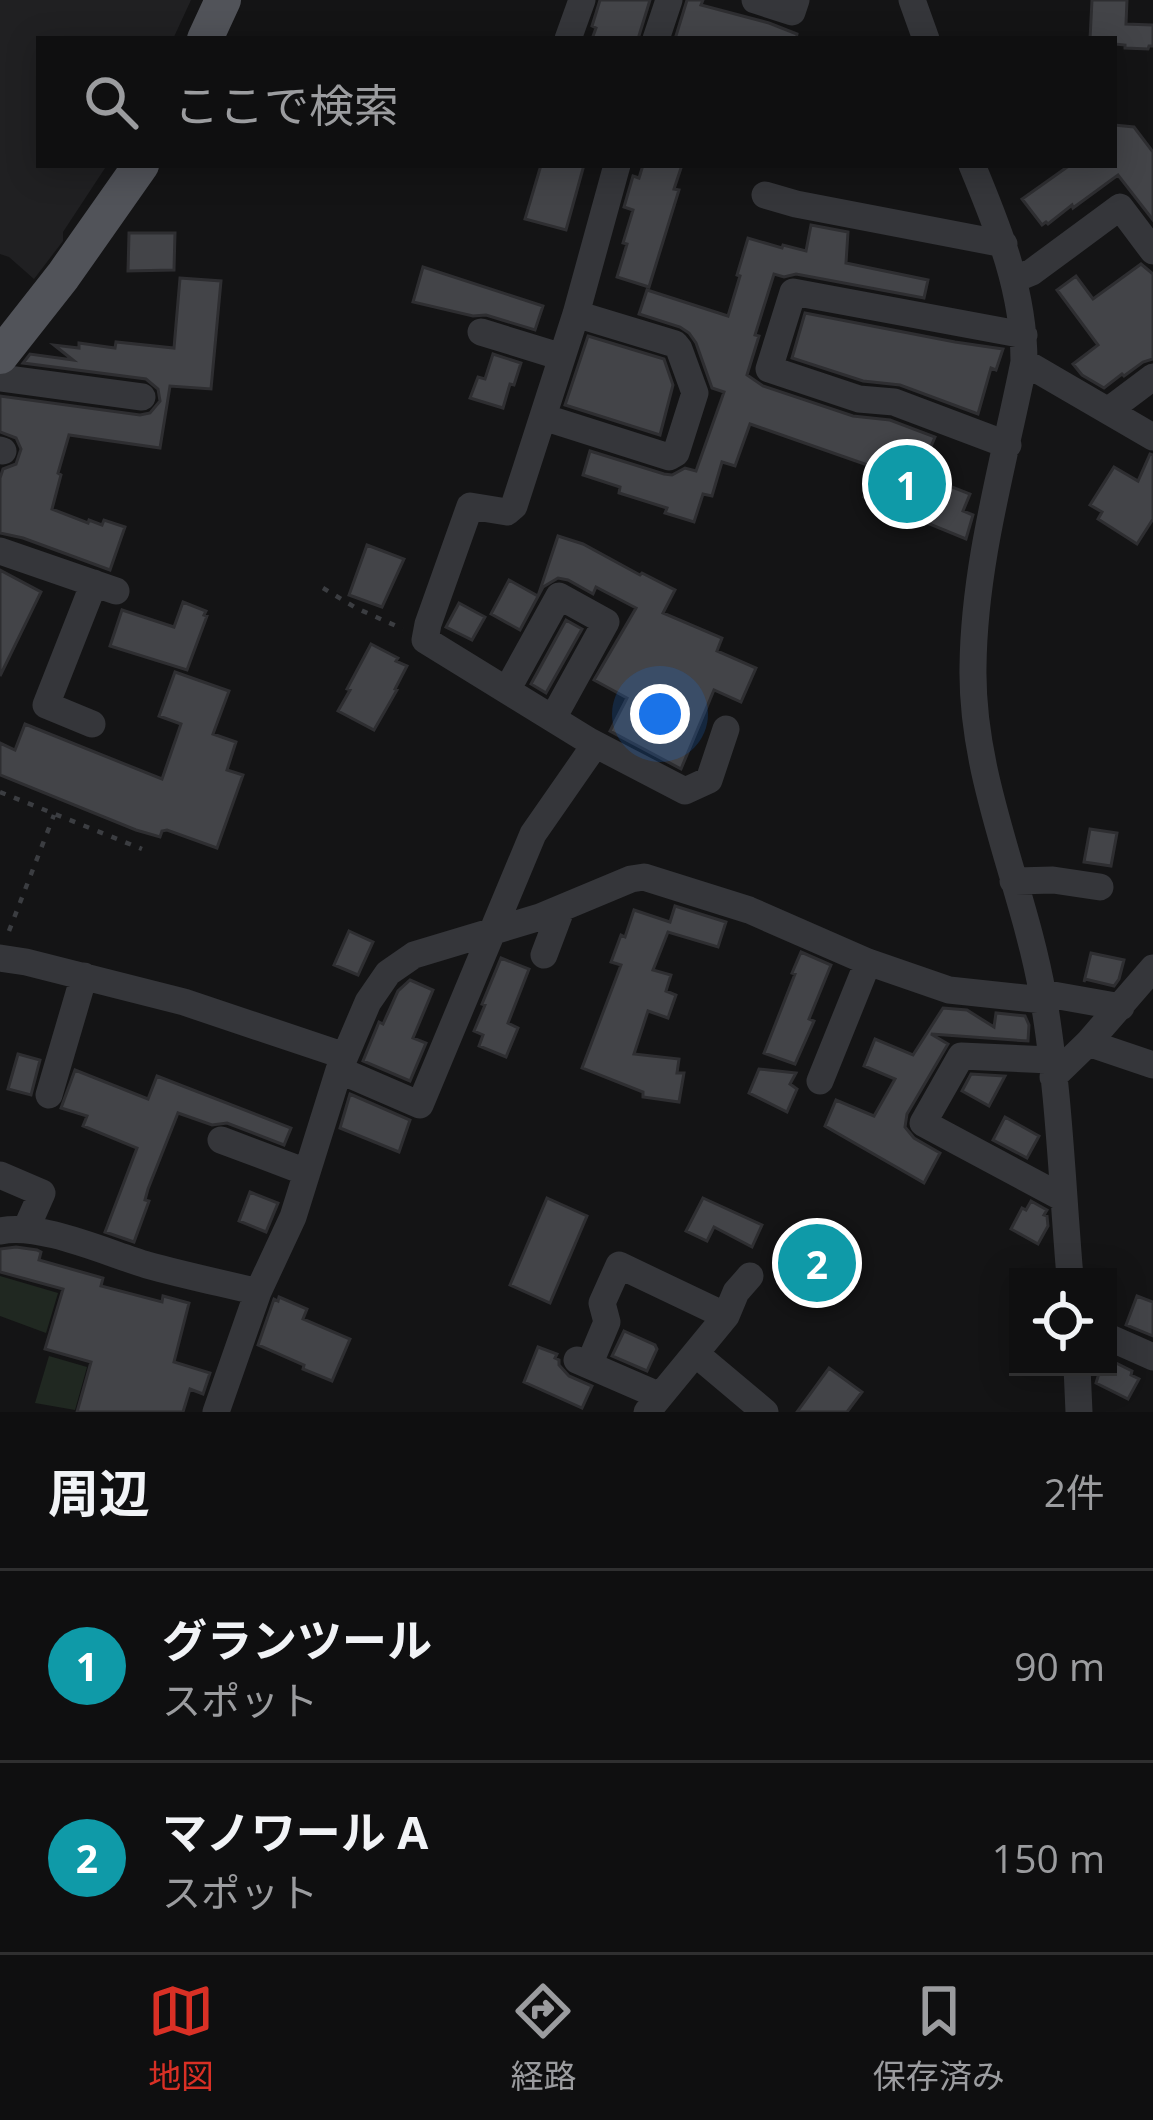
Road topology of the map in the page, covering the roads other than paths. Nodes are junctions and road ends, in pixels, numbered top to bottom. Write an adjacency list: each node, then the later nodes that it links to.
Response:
1 (223, 0): 7 (main road)
2 (582, 0): 8 (street)
3 (668, 0): 9 (street)
4 (755, 0): 5 (street)
5 (796, 0)
6 (913, 0): 10 (street)
7 (206, 36)
8 (569, 36)
9 (657, 36)
10 (925, 36)
11 (139, 168): 21 (main road)
12 (616, 168): 18 (street)
13 (973, 168): 15 (street)
14 (765, 195): 15 (street)
15 (1004, 244): 17 (street)
16 (1153, 251): 17 (street)
17 (1015, 278): 20 (street)
18 (576, 314): 22 (street); 27 (street)
19 (481, 332): 22 (street)
20 (1024, 348): 26 (street); 29 (street); 29 (street)
21 (0, 356)
22 (562, 357): 27 (street)
23 (1153, 377): 26 (street)
24 (0, 378): 25 (street)
25 (142, 397)
26 (1109, 410): 28 (street)
27 (543, 417): 31 (street)
28 (1153, 437)
29 (1008, 445): 36 (street)
30 (0, 551): 33 (street)
31 (507, 690): 32 (street); 32 (street)
32 (553, 718): 35 (street)
33 (92, 724)
34 (726, 729): 35 (street)
35 (589, 741): 39 (street)
36 (1013, 881): 37 (street); 45 (street)
37 (1100, 887)
38 (561, 910): 39 (street); 41 (street); 42 (street)
39 (489, 935): 48 (street); 48 (street)
40 (4, 945): 44 (street)
41 (544, 955)
42 (868, 962): 45 (street); 51 (street)
43 (1153, 968): 46 (street)
44 (84, 976): 48 (street); 52 (street)
45 (1043, 996): 46 (street); 50 (street)
46 (1121, 1006): 47 (street)
47 (1088, 1042): 49 (street); 50 (street)
48 (342, 1063): 54 (street)
49 (1153, 1065)
50 (1052, 1068): 56 (street); 56 (street)
51 (820, 1081)
52 (49, 1095)
53 (220, 1141): 54 (street)
54 (306, 1172): 60 (street)
55 (0, 1175): 57 (street)
56 (1063, 1198): 58 (street)
57 (13, 1230): 60 (street)
58 (1069, 1268)
59 (750, 1276): 61 (street)
60 (258, 1292): 67 (street)
61 (726, 1316): 63 (street); 66 (street)
62 (1117, 1341): 64 (street)
63 (696, 1354): 66 (street); 68 (street)
64 (1153, 1357)
65 (1077, 1376): 69 (street)
66 (654, 1404)
67 (216, 1412)
68 (765, 1412)
69 (1079, 1412)

